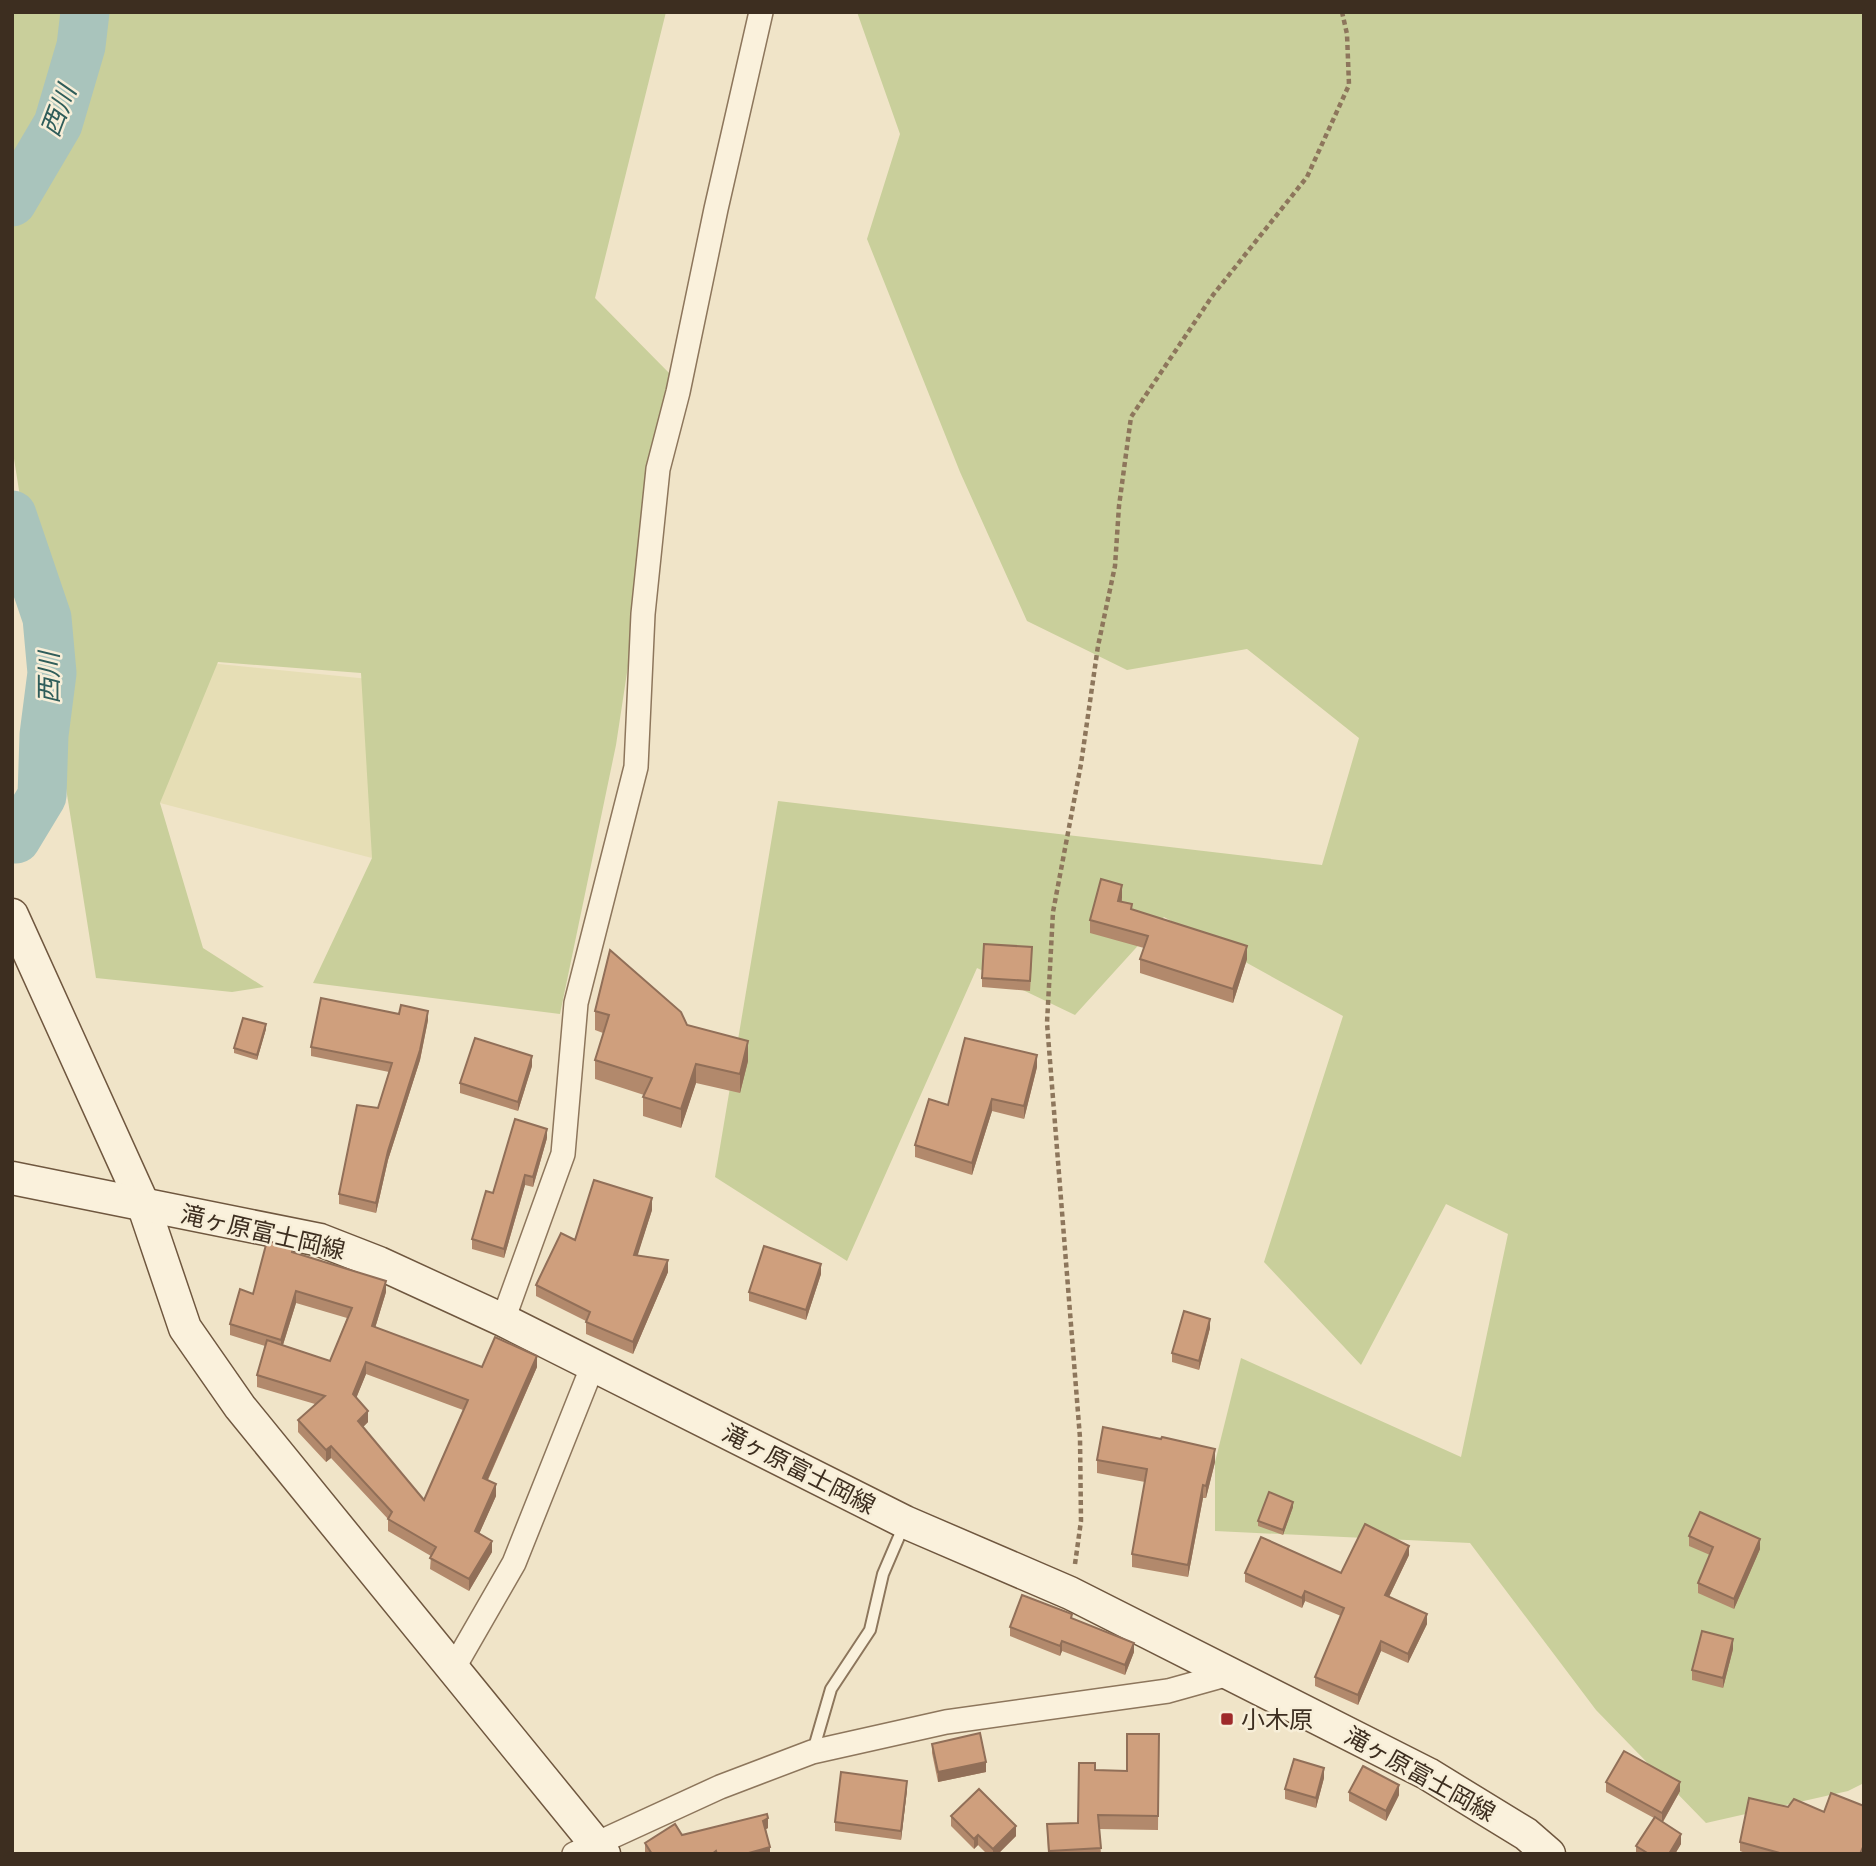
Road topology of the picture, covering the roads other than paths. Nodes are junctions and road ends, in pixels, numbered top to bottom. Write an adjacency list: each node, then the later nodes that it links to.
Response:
1 (761, 12): 5 (street)
2 (12, 915): 4 (main road)
3 (12, 1178): 4 (main road, 滝ヶ原富士岡線)
4 (143, 1204): 5 (main road, 滝ヶ原富士岡線); 8 (main road)
5 (503, 1320): 6 (main road, 滝ヶ原富士岡線)
6 (593, 1365): 7 (main road, 滝ヶ原富士岡線); 8 (street)
7 (905, 1522): 9 (main road, 滝ヶ原富士岡線); 10 (lane)
8 (453, 1668): 11 (main road)
9 (1229, 1674): 10 (street); 12 (main road, 滝ヶ原富士岡線)
10 (812, 1752): 11 (street)
11 (591, 1850)
12 (1549, 1854)

